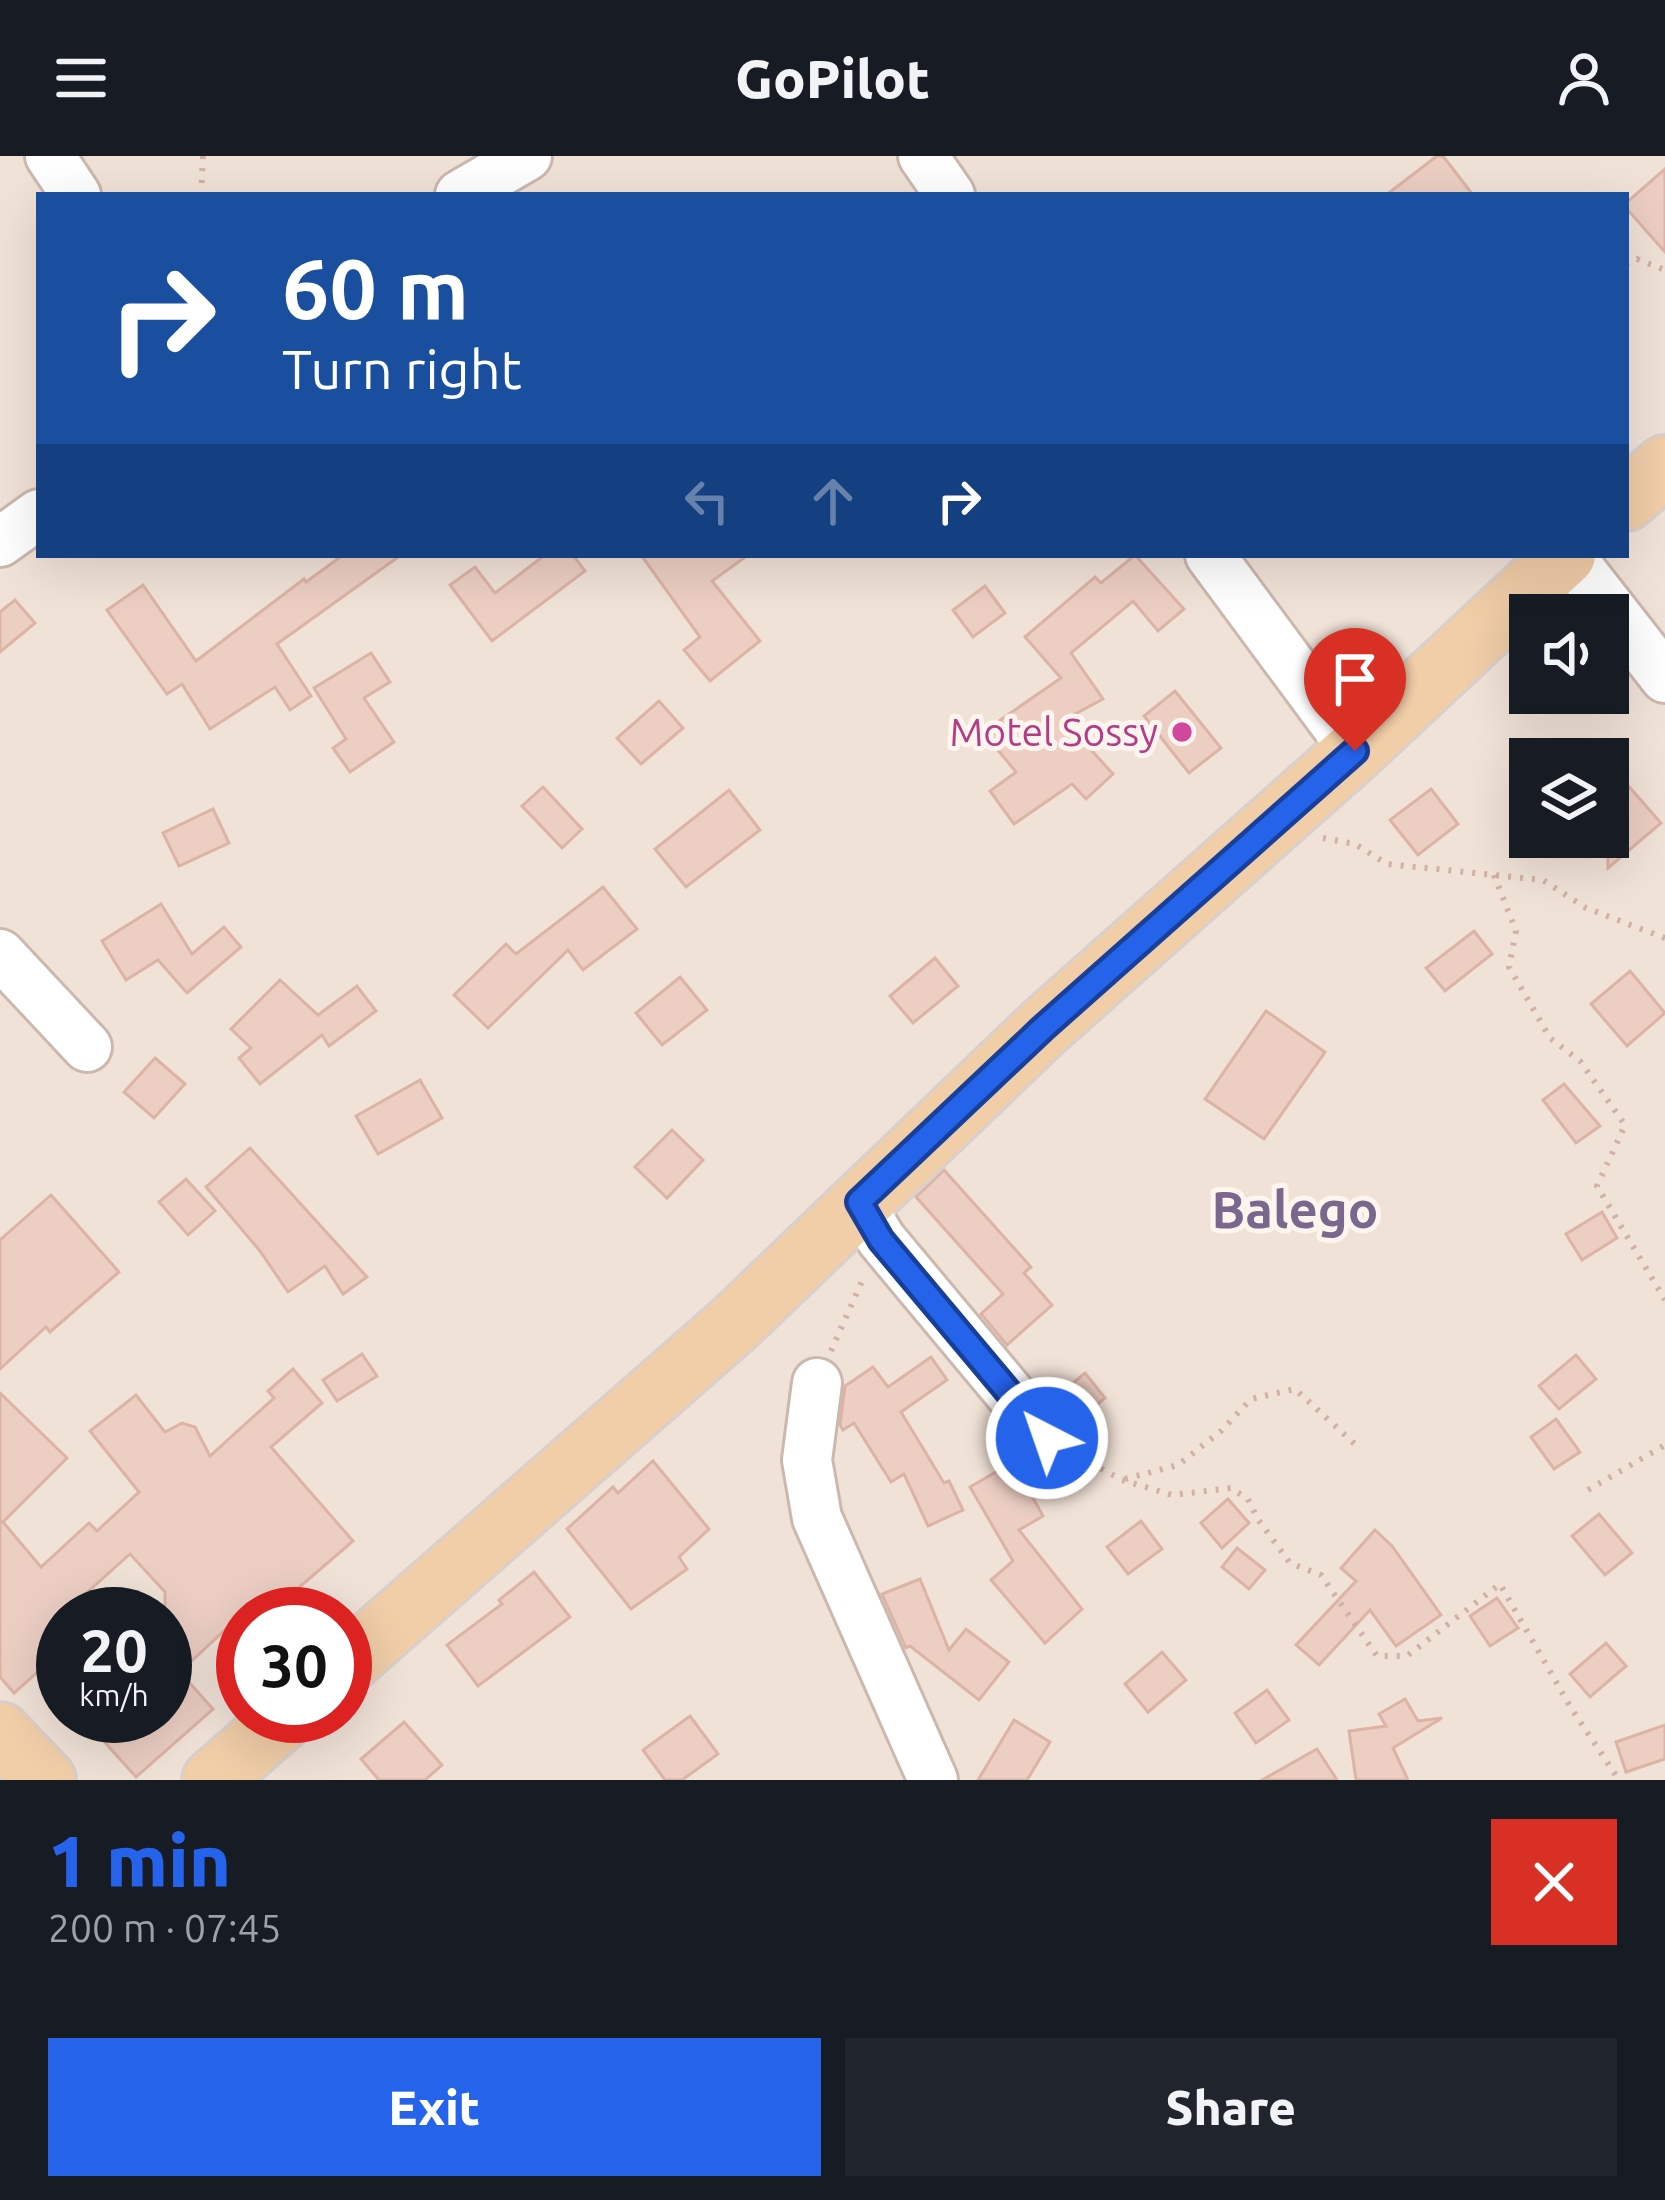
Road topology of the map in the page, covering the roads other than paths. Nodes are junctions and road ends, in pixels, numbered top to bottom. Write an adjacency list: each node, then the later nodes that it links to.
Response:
1 (50, 156): 4 (street)
2 (527, 156): 5 (street)
3 (923, 156): 6 (street)
4 (74, 192)
5 (465, 192)
6 (948, 192)
7 (1665, 466): 8 (main road)
8 (1629, 497)
9 (36, 516): 10 (street)
10 (0, 542)
11 (1212, 558): 15 (street)
12 (1564, 558): 15 (main road)
13 (1569, 558): 14 (street)
14 (1665, 678)
15 (1355, 751): 18 (main road)
16 (0, 954): 17 (street)
17 (87, 1047)
18 (870, 1221): 20 (street); 21 (main road)
19 (817, 1383): 26 (street)
20 (1047, 1438)
21 (372, 1641)
22 (0, 1733): 24 (main road)
23 (255, 1743): 25 (main road)
24 (45, 1780)
25 (213, 1780)
26 (933, 1780)

